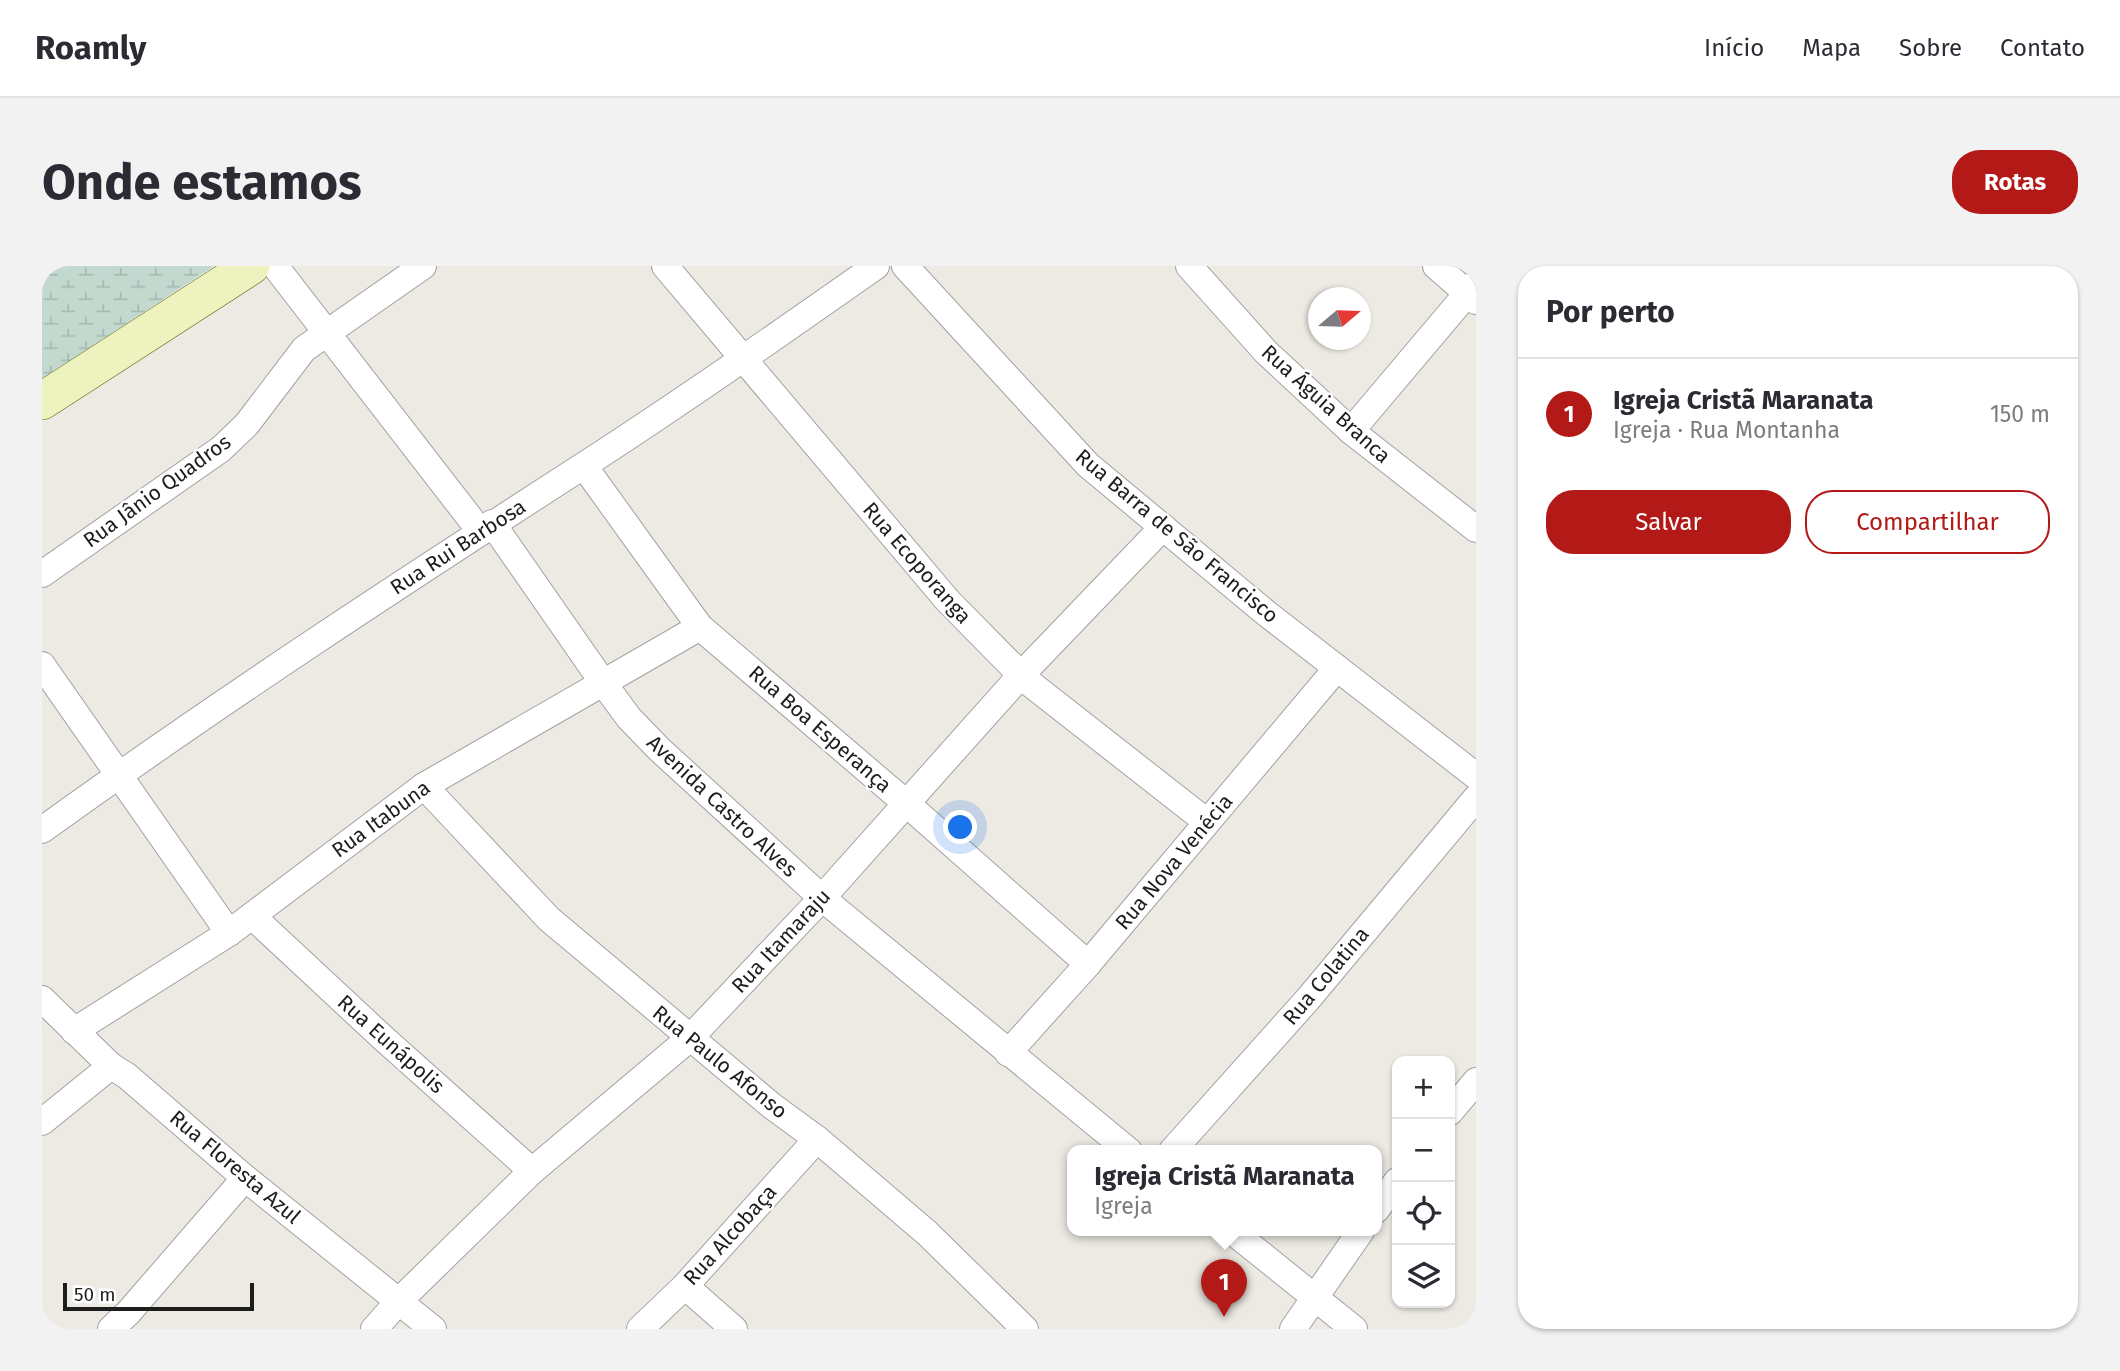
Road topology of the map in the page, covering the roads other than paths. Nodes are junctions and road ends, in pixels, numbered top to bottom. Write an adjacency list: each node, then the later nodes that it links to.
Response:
1 (251, 266): 12 (street)
2 (275, 266): 10 (street, Avenida Castro Alves)
3 (422, 266): 10 (street, Rua Jânio Quadros)
4 (665, 266): 11 (street, Rua Ecoporanga)
5 (876, 266): 11 (street, Rua Rui Barbosa)
6 (905, 266): 16 (street, Rua Barra de São Francisco)
7 (1189, 266): 13 (street, Rua Águia Branca)
8 (1436, 266): 9 (street)
9 (1473, 292): 13 (street)
10 (326, 332): 15 (street, Avenida Castro Alves); 18 (street, Rua Jânio Quadros)
11 (742, 360): 14 (street, Rua Rui Barbosa); 22 (street, Rua Ecoporanga)
12 (42, 401)
13 (1351, 431): 17 (street, Rua Águia Branca)
14 (584, 466): 15 (street, Rua Rui Barbosa); 19 (street, Rua Boa Esperança)
15 (486, 527): 23 (street, Avenida Castro Alves); 24 (street, Rua Rui Barbosa)
16 (1163, 527): 21 (street, Rua Barra de São Francisco); 22 (street, Rua Itamaraju)
17 (1476, 529)
18 (42, 574)
19 (700, 627): 23 (street, Rua Itabuna); 28 (street, Rua Boa Esperança)
20 (42, 665): 24 (street)
21 (1337, 668): 25 (street, Rua Barra de São Francisco); 29 (street, Rua Nova Venécia)
22 (1021, 675): 28 (street, Rua Itamaraju); 29 (street, Rua Ecoporanga)
23 (604, 684): 26 (street, Rua Itabuna); 31 (street, Avenida Castro Alves)
24 (119, 774): 30 (street, Rua Rui Barbosa); 33 (street)
25 (1476, 776)
26 (424, 786): 32 (street, Rua Itabuna); 37 (street, Rua Paulo Afonso)
27 (1476, 798): 45 (street, Rua Colatina)
28 (907, 804): 31 (street, Rua Itamaraju); 34 (street, Rua Boa Esperança)
29 (1207, 822): 34 (street, Rua Nova Venécia)
30 (42, 830)
31 (822, 898): 37 (street, Rua Itamaraju); 38 (street, Avenida Castro Alves)
32 (251, 916): 33 (street, Rua Itabuna); 46 (street, Rua Eunápolis)
33 (229, 933): 36 (street, Rua Itabuna)
34 (1088, 964): 38 (street, Rua Nova Venécia)
35 (42, 999): 36 (street, Rua Floresta Azul)
36 (74, 1031): 39 (street, Rua Floresta Azul)
37 (690, 1038): 43 (street, Rua Paulo Afonso); 46 (street, Rua Itamaraju)
38 (1008, 1053): 44 (street, Avenida Castro Alves)
39 (111, 1066): 42 (street); 47 (street, Rua Floresta Azul)
40 (1476, 1081): 41 (street)
41 (1455, 1106)
42 (42, 1122)
43 (817, 1139): 52 (street, Rua Alcobaça); 60 (street, Rua Paulo Afonso)
44 (1122, 1145)
45 (1177, 1145)
46 (532, 1171): 54 (street, Rua Itamaraju)
47 (245, 1178): 54 (street, Rua Floresta Azul); 55 (street)
48 (1396, 1182): 49 (street)
49 (1382, 1202)
50 (1238, 1236): 53 (street)
51 (1357, 1236): 53 (street)
52 (685, 1286): 58 (street, Rua Alcobaça); 59 (street)
53 (1314, 1296): 61 (street); 62 (street)
54 (400, 1300): 56 (street, Rua Itamaraju); 57 (street, Rua Floresta Azul)
55 (111, 1329)
56 (374, 1329)
57 (433, 1329)
58 (640, 1329)
59 (734, 1329)
60 (1024, 1329)
61 (1293, 1329)
62 (1354, 1329)

